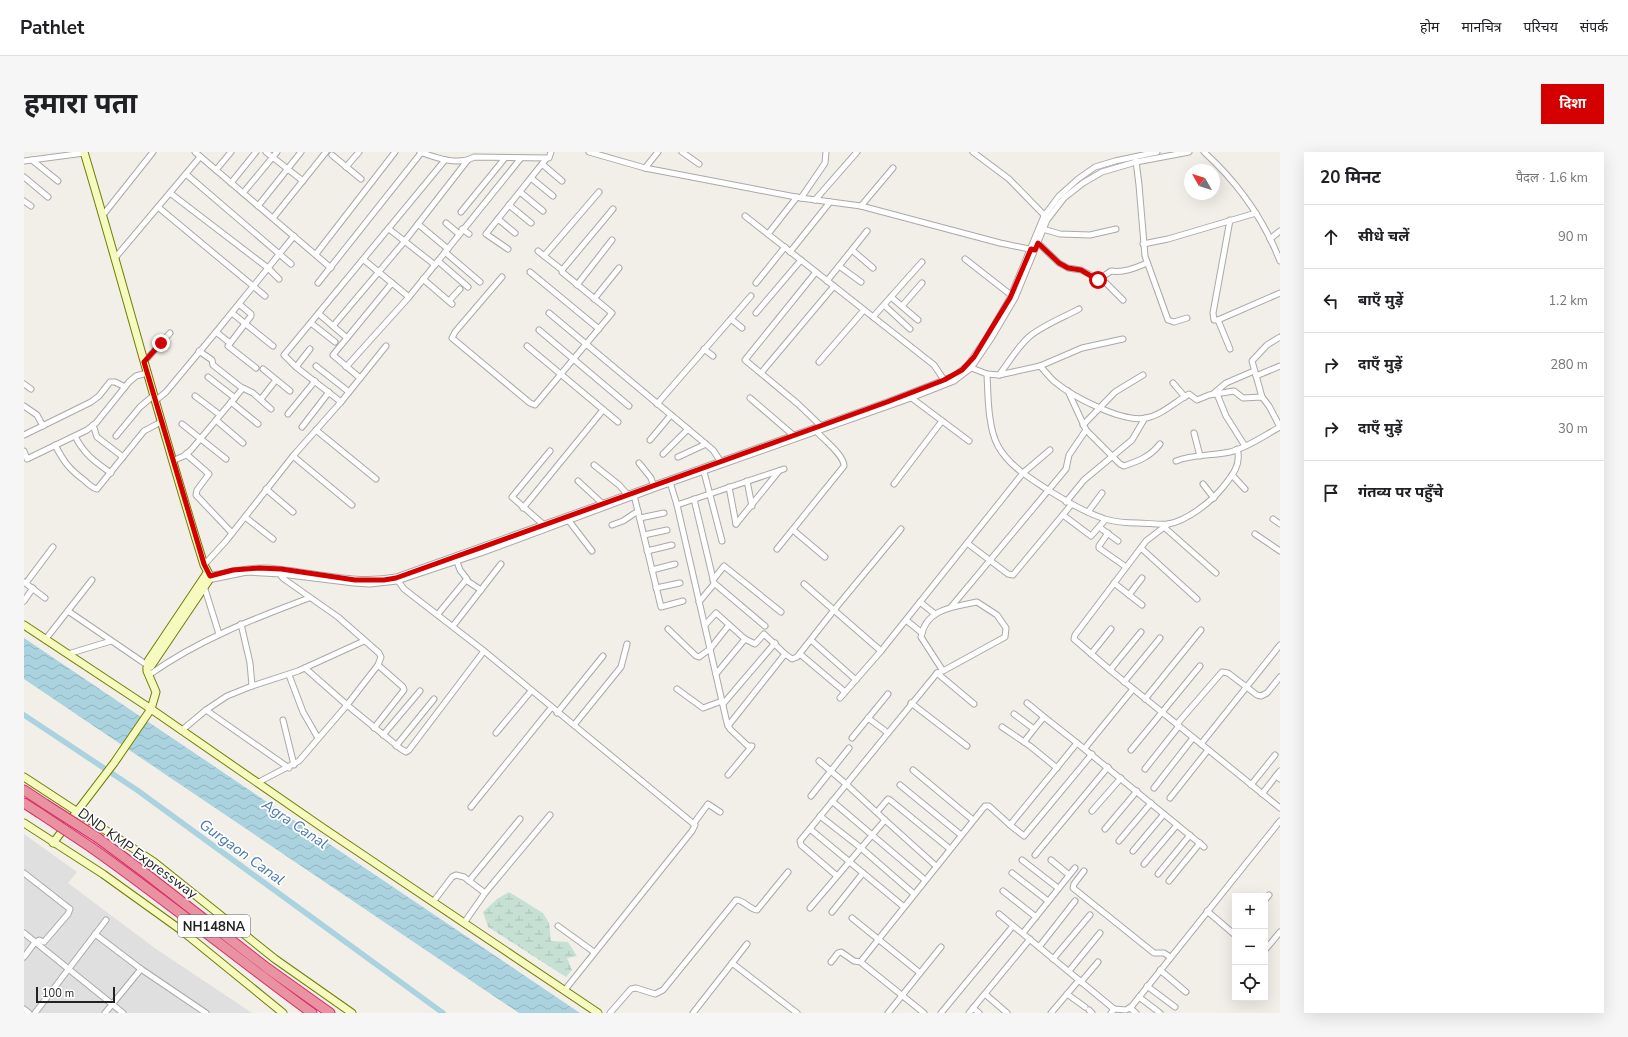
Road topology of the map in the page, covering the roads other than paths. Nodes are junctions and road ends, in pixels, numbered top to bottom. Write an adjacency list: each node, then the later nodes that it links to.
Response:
1 (84, 152): 31 (street); 71 (street)
2 (153, 152): 71 (street)
3 (195, 152): 25 (street)
4 (231, 152): 41 (street)
5 (256, 152): 51 (street)
6 (266, 152): 26 (street)
7 (277, 152): 26 (street)
8 (301, 152): 40 (street)
9 (326, 152): 49 (street)
10 (359, 152): 37 (street)
11 (395, 152): 103 (street)
12 (421, 152): 32 (street); 116 (street)
13 (551, 152): 29 (street)
14 (589, 152): 38 (street)
15 (658, 152): 38 (street)
16 (682, 152): 36 (street)
17 (826, 152): 58 (street)
18 (857, 152): 60 (street)
19 (973, 152): 74 (street)
20 (1157, 152): 30 (street)
21 (1189, 152): 23 (street)
22 (1204, 152): 70 (street)
23 (1167, 154): 30 (street)
24 (332, 155): 37 (street)
25 (200, 157): 41 (street); 43 (street)
26 (273, 157): 40 (street); 55 (street)
27 (506, 158): 28 (street); 34 (street); 69 (street)
28 (521, 158): 29 (street); 83 (street)
29 (546, 159): 35 (street)
30 (1135, 159): 42 (street); 46 (street); 94 (street)
31 (32, 160): 33 (street); 48 (street)
32 (445, 160): 34 (street); 80 (street)
33 (24, 161)
34 (467, 161): 79 (street)
35 (542, 164): 45 (street); 50 (street)
36 (699, 164)
37 (346, 167): 47 (street)
38 (645, 168): 58 (street)
39 (893, 168): 65 (street)
40 (288, 169): 49 (street); 64 (street)
41 (216, 170): 51 (street)
42 (1088, 172): 46 (street); 74 (street)
43 (186, 174): 54 (street); 102 (street)
44 (24, 177): 57 (street)
45 (531, 178): 52 (street); 56 (street)
46 (1091, 178): 74 (street)
47 (361, 179)
48 (58, 181)
49 (303, 181): 73 (street)
50 (562, 181)
51 (231, 183): 55 (street)
52 (520, 192): 62 (street); 68 (street)
53 (599, 192): 104 (street)
54 (170, 193): 66 (street); 115 (street)
55 (243, 193): 64 (street)
56 (553, 196)
57 (48, 197)
58 (799, 197): 60 (street); 88 (street)
59 (24, 200): 63 (street)
60 (815, 200): 61 (street)
61 (830, 202): 65 (street); 101 (street)
62 (509, 205): 75 (street); 78 (street)
63 (31, 206)
64 (258, 206): 73 (street)
65 (862, 206): 99 (street)
66 (158, 207): 105 (street); 135 (street)
67 (613, 209): 119 (street)
68 (543, 211)
69 (461, 212)
70 (1256, 213): 76 (street); 90 (street)
71 (103, 215): 105 (street)
72 (745, 216): 88 (street)
73 (273, 218): 89 (street)
74 (1046, 218): 81 (street); 99 (street)
75 (498, 219): 86 (street); 96 (street)
76 (1230, 220): 94 (street); 160 (street)
77 (446, 223): 83 (street)
78 (531, 223)
79 (418, 224): 92 (street); 97 (street)
80 (389, 229): 92 (street); 107 (street)
81 (1043, 229): 82 (street); 93 (street)
82 (1116, 229)
83 (461, 231): 87 (street); 97 (street)
84 (866, 231): 98 (street)
85 (1280, 231): 90 (street)
86 (515, 233)
87 (469, 234)
88 (768, 234): 95 (street)
89 (294, 236): 102 (street); 103 (street)
90 (1270, 239): 109 (street)
91 (612, 240): 134 (street)
92 (404, 242): 111 (street); 120 (street)
93 (1038, 243): 99 (street); 126 (street)
94 (1143, 244): 112 (street)
95 (784, 247): 101 (street); 129 (street)
96 (508, 249)
97 (446, 250): 111 (street); 128 (street)
98 (852, 250): 114 (street); 118 (street)
99 (1033, 250): 140 (street); 192 (street)
100 (538, 251): 104 (street)
101 (790, 252): 108 (street)
102 (278, 254): 113 (street); 115 (street)
103 (316, 254): 116 (street)
104 (544, 256): 119 (street)
105 (116, 258): 185 (street)
106 (965, 259): 140 (street)
107 (364, 260): 120 (street); 155 (street)
108 (801, 260): 122 (street); 154 (street)
109 (1280, 261)
110 (922, 262): 144 (street)
111 (436, 263): 125 (street); 137 (street)
112 (1147, 263): 126 (street); 157 (street)
113 (292, 264)
114 (839, 266): 127 (street); 130 (street)
115 (268, 268): 124 (street); 135 (street)
116 (331, 268): 131 (street)
117 (619, 268): 145 (street)
118 (873, 268)
119 (562, 270): 134 (street)
120 (379, 272): 132 (street); 163 (street)
121 (530, 272): 165 (street)
122 (816, 272): 127 (street); 196 (street)
123 (502, 277): 199 (street)
124 (279, 279)
125 (423, 279): 138 (street); 142 (street)
126 (1098, 280): 146 (street)
127 (827, 281): 136 (street)
128 (480, 282)
129 (756, 282)
130 (861, 282)
131 (318, 283)
132 (392, 283): 142 (street); 171 (street)
133 (922, 283): 149 (street)
134 (578, 285): 145 (street)
135 (253, 286): 141 (street); 147 (street)
136 (834, 286): 151 (street); 196 (street)
137 (468, 287)
138 (460, 289)
139 (1280, 293): 160 (street)
140 (1012, 295): 192 (street)
141 (265, 296)
142 (409, 296): 191 (street)
143 (751, 296): 158 (street)
144 (891, 296): 148 (street); 149 (street)
145 (594, 299): 165 (street)
146 (1123, 300)
147 (239, 304): 152 (street); 162 (street)
148 (884, 305): 156 (street); 166 (street)
149 (902, 306): 159 (street)
150 (1078, 309): 200 (street)
151 (864, 310): 156 (street); 186 (street)
152 (232, 313): 162 (street); 168 (street)
153 (549, 313): 175 (street)
154 (756, 313)
155 (319, 314): 161 (street); 163 (street)
156 (873, 317): 205 (street)
157 (1187, 318)
158 (730, 319): 164 (street); 180 (street)
159 (918, 320)
160 (1218, 320): 181 (street)
161 (311, 323): 173 (street); 190 (street)
162 (245, 324): 174 (street); 176 (street)
163 (332, 326): 171 (street)
164 (742, 328)
165 (599, 329): 175 (street)
166 (910, 329)
167 (539, 330): 184 (street)
168 (216, 332): 174 (street); 182 (street)
169 (170, 333): 185 (street)
170 (1280, 337): 197 (street)
171 (348, 338): 191 (street)
172 (1123, 339): 188 (street)
173 (335, 342)
174 (230, 343): 193 (street)
175 (586, 344): 184 (street); 226 (street)
176 (273, 346)
177 (386, 346): 203 (street)
178 (527, 346): 199 (street)
179 (310, 349): 190 (street)
180 (704, 349): 183 (street); 226 (street)
181 (1230, 349)
182 (199, 352): 210 (street); 221 (street)
183 (713, 356)
184 (573, 359): 199 (street); 228 (street)
185 (144, 362): 195 (street)
186 (819, 362)
187 (316, 366): 215 (street)
188 (1040, 366): 200 (street); 213 (street)
189 (1280, 366): 197 (street)
190 (296, 367): 206 (street)
191 (346, 367): 203 (street)
192 (969, 367): 198 (street); 205 (street); 218 (street)
193 (256, 368)
194 (263, 369): 204 (street)
195 (147, 373): 209 (street); 221 (street)
196 (761, 373): 246 (street)
197 (1255, 373): 216 (street); 220 (street)
198 (986, 374): 200 (street); 285 (street)
199 (561, 375): 231 (street)
200 (999, 375)
201 (1143, 375): 229 (street)
202 (208, 377): 224 (street)
203 (360, 378): 215 (street)
204 (276, 380): 212 (street); 223 (street)
205 (944, 380): 218 (street)
206 (316, 381): 214 (street); 232 (street)
207 (1173, 382): 219 (street)
208 (24, 384): 211 (street)
209 (125, 387): 242 (street); 244 (street)
210 (242, 388): 223 (street); 224 (street)
211 (30, 389)
212 (290, 391)
213 (1068, 391): 229 (street); 243 (street)
214 (329, 392): 225 (street); 245 (street)
215 (349, 392): 225 (street)
216 (1215, 394): 219 (street); 220 (street); 264 (street)
217 (195, 396): 234 (street)
218 (909, 396): 237 (street); 246 (street)
219 (1185, 397): 235 (street)
220 (1262, 397): 247 (street)
221 (154, 398): 238 (street); 255 (street)
222 (750, 398): 256 (street)
223 (261, 399): 230 (street)
224 (233, 400): 234 (street); 241 (street)
225 (341, 402): 249 (street)
226 (658, 404): 233 (street)
227 (24, 406): 244 (street)
228 (628, 406)
229 (1100, 408): 235 (street); 243 (street)
230 (271, 409)
231 (603, 410): 239 (street); 309 (street)
232 (288, 414)
233 (671, 415): 248 (street); 258 (street)
234 (220, 416): 236 (street)
235 (1145, 418): 275 (street)
236 (216, 420): 257 (street); 260 (street)
237 (942, 421): 259 (street); 291 (street)
238 (161, 422): 273 (street); 278 (street)
239 (618, 422)
240 (182, 424): 257 (street)
241 (258, 424)
242 (94, 425): 254 (street); 273 (street)
243 (1083, 425): 250 (street)
244 (43, 426): 253 (street)
245 (302, 426)
246 (822, 427): 251 (street); 256 (street)
247 (1280, 427): 264 (street)
248 (688, 429): 261 (street); 270 (street)
249 (316, 430): 271 (street); 287 (street)
250 (1086, 430): 275 (street); 297 (street)
251 (817, 432): 256 (street); 327 (street)
252 (1194, 433): 272 (street)
253 (24, 436)
254 (74, 436): 263 (street); 284 (street)
255 (116, 436)
256 (791, 437): 281 (street)
257 (201, 439): 269 (street); 277 (street)
258 (650, 440)
259 (969, 441)
260 (244, 443)
261 (706, 444): 274 (street); 281 (street)
262 (1160, 444): 275 (street)
263 (55, 445): 276 (street); 284 (street)
264 (1245, 446): 266 (street)
265 (1050, 450): 285 (street)
266 (1237, 450): 272 (street); 286 (street)
267 (24, 451): 276 (street)
268 (550, 451): 309 (street)
269 (186, 454): 278 (street); 328 (street)
270 (663, 454)
271 (293, 456): 295 (street); 305 (street)
272 (1200, 456): 279 (street)
273 (123, 457): 284 (street)
274 (678, 457)
275 (1113, 457): 304 (street)
276 (25, 459)
277 (226, 459)
278 (172, 461): 346 (street)
279 (1176, 461)
280 (638, 463): 293 (street)
281 (722, 463): 283 (street); 289 (street)
282 (594, 465): 299 (street)
283 (704, 472): 289 (street); 301 (street)
284 (111, 473)
285 (1023, 474): 297 (street); 335 (street)
286 (1232, 475): 296 (street); 302 (street)
287 (376, 479)
288 (578, 481): 306 (street)
289 (670, 481): 293 (street); 307 (street)
290 (747, 481): 294 (street); 308 (street); 308 (street)
291 (894, 484)
292 (1203, 484): 302 (street)
293 (654, 487): 300 (street)
294 (729, 488): 301 (street); 308 (street)
295 (266, 489): 311 (street); 315 (street)
296 (1245, 489)
297 (1049, 490): 304 (street); 345 (street)
298 (1102, 493): 312 (street)
299 (627, 494): 300 (street); 306 (street)
300 (634, 494): 306 (street); 310 (street)
301 (709, 494): 303 (street); 333 (street)
302 (1214, 498): 322 (street)
303 (694, 500): 307 (street); 359 (street)
304 (1069, 504): 312 (street); 314 (street)
305 (352, 505)
306 (604, 506): 317 (street)
307 (677, 506): 372 (street)
308 (752, 506)
309 (523, 508): 324 (street)
310 (638, 511): 316 (street); 321 (street)
311 (293, 512)
312 (1088, 512): 319 (street)
313 (664, 513): 316 (street)
314 (1063, 515): 323 (street); 345 (street)
315 (245, 517): 328 (street); 332 (street)
316 (640, 518): 331 (street)
317 (571, 519): 324 (street); 340 (street)
318 (1273, 519): 320 (street)
319 (1105, 520): 322 (street); 323 (street)
320 (1280, 524)
321 (612, 525)
322 (1166, 525): 338 (street); 352 (street)
323 (1100, 527): 329 (street)
324 (541, 528): 344 (street)
325 (901, 529): 376 (street)
326 (666, 530): 331 (street)
327 (793, 530): 339 (street); 343 (street)
328 (232, 533): 346 (street)
329 (1108, 534): 334 (street); 349 (street)
330 (1255, 534): 342 (street)
331 (644, 535): 341 (street)
332 (273, 539)
333 (722, 541)
334 (1118, 541)
335 (968, 543): 345 (street); 373 (street)
336 (672, 545): 341 (street)
337 (53, 547): 358 (street)
338 (1141, 548): 349 (street); 369 (street)
339 (777, 549)
340 (592, 551)
341 (648, 551): 350 (street)
342 (1280, 551)
343 (825, 557)
344 (456, 559): 355 (street); 356 (street)
345 (989, 560): 375 (street)
346 (204, 564): 354 (street)
347 (501, 564): 365 (street)
348 (675, 564): 350 (street)
349 (1126, 567): 361 (street)
350 (652, 570): 364 (street)
351 (281, 572): 354 (street); 355 (street); 368 (street)
352 (1216, 573)
353 (1142, 578): 366 (street)
354 (206, 579): 393 (street); 412 (street)
355 (397, 579): 379 (street)
356 (467, 579): 365 (street); 379 (street)
357 (92, 580): 377 (street)
358 (25, 582): 363 (street)
359 (714, 582): 372 (street); 378 (street); 387 (street)
360 (680, 583): 364 (street)
361 (1114, 583): 366 (street); 409 (street)
362 (804, 584): 376 (street)
363 (33, 588): 367 (street); 370 (street)
364 (656, 588): 371 (street)
365 (481, 590): 386 (street)
366 (1129, 595): 374 (street)
367 (44, 598)
368 (309, 598): 382 (street); 399 (street)
369 (1197, 599)
370 (24, 601)
371 (683, 601)
372 (699, 602): 385 (street)
373 (920, 602): 380 (street); 381 (street)
374 (1142, 605)
375 (951, 607): 380 (street); 416 (street)
376 (834, 610): 397 (street); 405 (street)
377 (68, 611): 396 (street); 398 (street)
378 (781, 612)
379 (438, 614): 386 (street)
380 (935, 614): 392 (street)
381 (906, 620): 392 (street); 405 (street)
382 (241, 624): 393 (street); 424 (street)
383 (729, 624): 385 (street); 395 (street); 403 (street)
384 (24, 625): 396 (street)
385 (705, 625): 403 (street)
386 (453, 626): 404 (street)
387 (766, 626)
388 (668, 629): 403 (street)
389 (1111, 629): 409 (street)
390 (1201, 630): 434 (street)
391 (1141, 632): 415 (street)
392 (922, 633): 416 (street)
393 (219, 634): 419 (street)
394 (1160, 638): 423 (street)
395 (745, 639): 400 (street); 417 (street)
396 (46, 640): 406 (street)
397 (811, 640): 408 (street); 422 (street)
398 (111, 641): 406 (street); 412 (street)
399 (364, 641): 411 (street); 414 (street)
400 (775, 643): 407 (street); 435 (street)
401 (627, 644): 449 (street)
402 (1280, 645): 425 (street)
403 (710, 649): 417 (street)
404 (484, 651): 429 (street); 465 (street)
405 (881, 651): 422 (street)
406 (68, 654): 441 (street)
407 (785, 654): 408 (street); 451 (street)
408 (800, 654): 430 (street)
409 (1091, 654): 415 (street)
410 (603, 656): 443 (street)
411 (378, 665): 439 (street); 453 (street)
412 (147, 666): 419 (street)
413 (1200, 666): 444 (street)
414 (305, 668): 420 (street); 439 (street)
415 (1110, 670): 423 (street)
416 (943, 671): 418 (street)
417 (716, 674): 435 (street)
418 (937, 674): 436 (street); 438 (street)
419 (149, 675): 441 (street)
420 (289, 675): 424 (street); 459 (street)
421 (1280, 676): 425 (street)
422 (856, 680): 430 (street)
423 (1124, 682): 427 (street)
424 (252, 686): 442 (street)
425 (1247, 687): 450 (street); 464 (street)
426 (677, 689): 435 (street)
427 (1133, 689): 434 (street); 468 (street)
428 (420, 691): 458 (street)
429 (531, 691): 440 (street); 456 (street)
430 (845, 692): 432 (street)
431 (888, 694): 447 (street)
432 (840, 698)
433 (434, 699): 465 (street)
434 (1146, 699): 444 (street)
435 (723, 703): 451 (street)
436 (912, 703): 457 (street); 466 (street)
437 (1027, 703): 446 (street)
438 (974, 704)
439 (347, 705): 453 (street); 459 (street)
440 (551, 708): 443 (street); 498 (street)
441 (151, 709): 455 (street); 500 (street)
442 (206, 710): 455 (street); 474 (street)
443 (557, 713): 449 (street)
444 (1162, 713): 450 (street); 469 (street)
445 (1014, 714): 454 (street)
446 (1044, 717): 454 (street); 463 (street)
447 (868, 718): 457 (street); 460 (street)
448 (283, 720): 474 (street)
449 (574, 725): 512 (street)
450 (1178, 725): 461 (street); 477 (street)
451 (728, 726): 481 (street)
452 (1002, 727): 462 (street)
453 (374, 728): 458 (street)
454 (1034, 729): 462 (street)
455 (181, 731): 485 (street)
456 (496, 733)
457 (888, 733): 486 (street)
458 (383, 735): 465 (street)
459 (318, 738): 474 (street)
460 (852, 738)
461 (1193, 738): 464 (street); 489 (street)
462 (1024, 742): 476 (street)
463 (1077, 743): 468 (street); 476 (street)
464 (1201, 744): 470 (street)
465 (396, 746)
466 (967, 746)
467 (849, 748): 480 (street)
468 (1085, 748): 471 (street)
469 (1131, 750)
470 (1208, 750): 488 (street); 494 (street)
471 (1092, 754): 475 (street); 513 (street)
472 (1275, 755): 488 (street)
473 (819, 761): 480 (street)
474 (291, 766): 485 (street)
475 (1108, 767): 483 (street); 525 (street)
476 (1057, 768): 513 (street)
477 (1145, 769)
478 (912, 770): 509 (street)
479 (1280, 771): 484 (street)
480 (831, 772): 486 (street); 493 (street)
481 (728, 775)
482 (24, 777): 500 (street)
483 (1121, 778): 491 (street); 501 (street)
484 (1278, 778): 492 (street)
485 (257, 784): 549 (street)
486 (846, 784): 495 (street); 503 (street)
487 (900, 785): 518 (street)
488 (1251, 785): 492 (street)
489 (1154, 788)
490 (24, 790): 611 (highway, DND KMP Expressway / NH148NA, bridge)
491 (1137, 791): 497 (street); 516 (street)
492 (1262, 794): 499 (street)
493 (811, 796)
494 (1170, 798)
495 (832, 801): 506 (street); 517 (street)
496 (24, 803): 610 (highway, DND KMP Expressway / NH148NA, bridge)
497 (1151, 803): 504 (street); 521 (street)
498 (471, 807)
499 (1280, 808)
500 (77, 811): 520 (street); 612 (street)
501 (1092, 811)
502 (720, 812): 512 (street)
503 (877, 812): 508 (street); 523 (street)
504 (1164, 814): 514 (street); 524 (street)
505 (550, 815): 545 (street)
506 (820, 816): 515 (street); 522 (street)
507 (520, 819): 541 (street)
508 (885, 820): 517 (street); 530 (street)
509 (973, 820): 513 (street); 518 (street)
510 (1280, 821): 552 (street)
511 (24, 823): 520 (street)
512 (694, 823): 575 (street)
513 (1010, 825)
514 (1177, 825): 519 (street); 529 (street)
515 (810, 829): 528 (street); 539 (street)
516 (1105, 829)
517 (872, 834): 522 (street); 540 (street)
518 (961, 835): 523 (street)
519 (1190, 835): 537 (street); 542 (street)
520 (53, 842): 609 (street)
521 (1118, 842)
522 (860, 848): 528 (street); 546 (street)
523 (950, 849): 530 (street)
524 (1133, 850)
525 (1035, 855)
526 (1022, 860): 543 (street)
527 (1050, 860): 538 (street)
528 (849, 862): 536 (street); 539 (street)
529 (1144, 864)
530 (936, 866): 540 (street)
531 (1075, 868): 538 (street)
532 (1084, 871): 577 (street)
533 (788, 872): 614 (street)
534 (24, 873): 570 (street)
535 (1012, 873): 547 (street)
536 (863, 874): 550 (street); 553 (street)
537 (1158, 874)
538 (1069, 875): 543 (street)
539 (838, 876): 551 (street)
540 (925, 880): 546 (street)
541 (469, 881): 545 (street); 549 (street)
542 (1169, 881)
543 (1058, 888): 547 (street)
544 (1004, 891): 556 (street)
545 (485, 893): 559 (street)
546 (914, 894): 550 (street)
547 (1048, 901): 556 (street)
548 (1075, 901): 574 (street)
549 (433, 902): 559 (street)
550 (904, 907): 568 (street)
551 (810, 908)
552 (1207, 911): 562 (street); 577 (street)
553 (832, 912)
554 (999, 914): 561 (street)
555 (1090, 915): 578 (street)
556 (1036, 917): 565 (street)
557 (852, 918): 568 (street)
558 (106, 920): 567 (street)
559 (464, 923): 590 (street)
560 (558, 926): 575 (street)
561 (1013, 926): 565 (street); 618 (street)
562 (1232, 932)
563 (1280, 932): 572 (street)
564 (24, 933): 570 (street)
565 (1022, 933): 569 (street)
566 (1100, 933): 586 (street)
567 (95, 934): 583 (street); 584 (street)
568 (878, 939): 580 (street); 587 (street)
569 (1030, 939): 574 (street); 592 (street)
570 (34, 944): 576 (street); 583 (street)
571 (747, 944): 582 (street)
572 (1268, 946)
573 (941, 947): 587 (street)
574 (1039, 947): 578 (street)
575 (594, 952): 590 (street)
576 (24, 957)
577 (1170, 957): 585 (street)
578 (1053, 959): 586 (street)
579 (831, 962): 580 (street)
580 (861, 962): 594 (street)
581 (1098, 962): 588 (street)
582 (732, 963): 603 (street); 615 (street)
583 (69, 969): 596 (street); 605 (street)
584 (141, 969): 596 (street); 608 (street)
585 (1160, 970): 589 (street); 591 (street)
586 (1069, 971): 588 (street)
587 (920, 973): 594 (street)
588 (1080, 981): 593 (street); 602 (street)
589 (1147, 986): 595 (street); 597 (street)
590 (564, 990): 613 (street)
591 (1186, 992)
592 (985, 994): 598 (street); 621 (street)
593 (1067, 994): 601 (street); 622 (street)
594 (902, 996): 616 (street); 617 (street)
595 (1139, 997): 599 (street); 624 (street)
596 (112, 1004): 606 (street); 607 (street)
597 (1175, 1007)
598 (973, 1008): 619 (street); 620 (street)
599 (1130, 1008): 602 (street); 623 (street)
600 (24, 1009): 604 (street)
601 (1088, 1010)
602 (1113, 1011)
603 (794, 1012)
604 (29, 1013)
605 (35, 1013)
606 (105, 1013)
607 (123, 1013)
608 (206, 1013)
609 (283, 1013)
610 (312, 1013)
611 (330, 1013)
612 (352, 1013)
613 (598, 1013)
614 (610, 1013)
615 (693, 1013)
616 (888, 1013)
617 (924, 1013)
618 (942, 1013)
619 (969, 1013)
620 (979, 1013)
621 (1008, 1013)
622 (1051, 1013)
623 (1136, 1013)
624 (1160, 1013)

